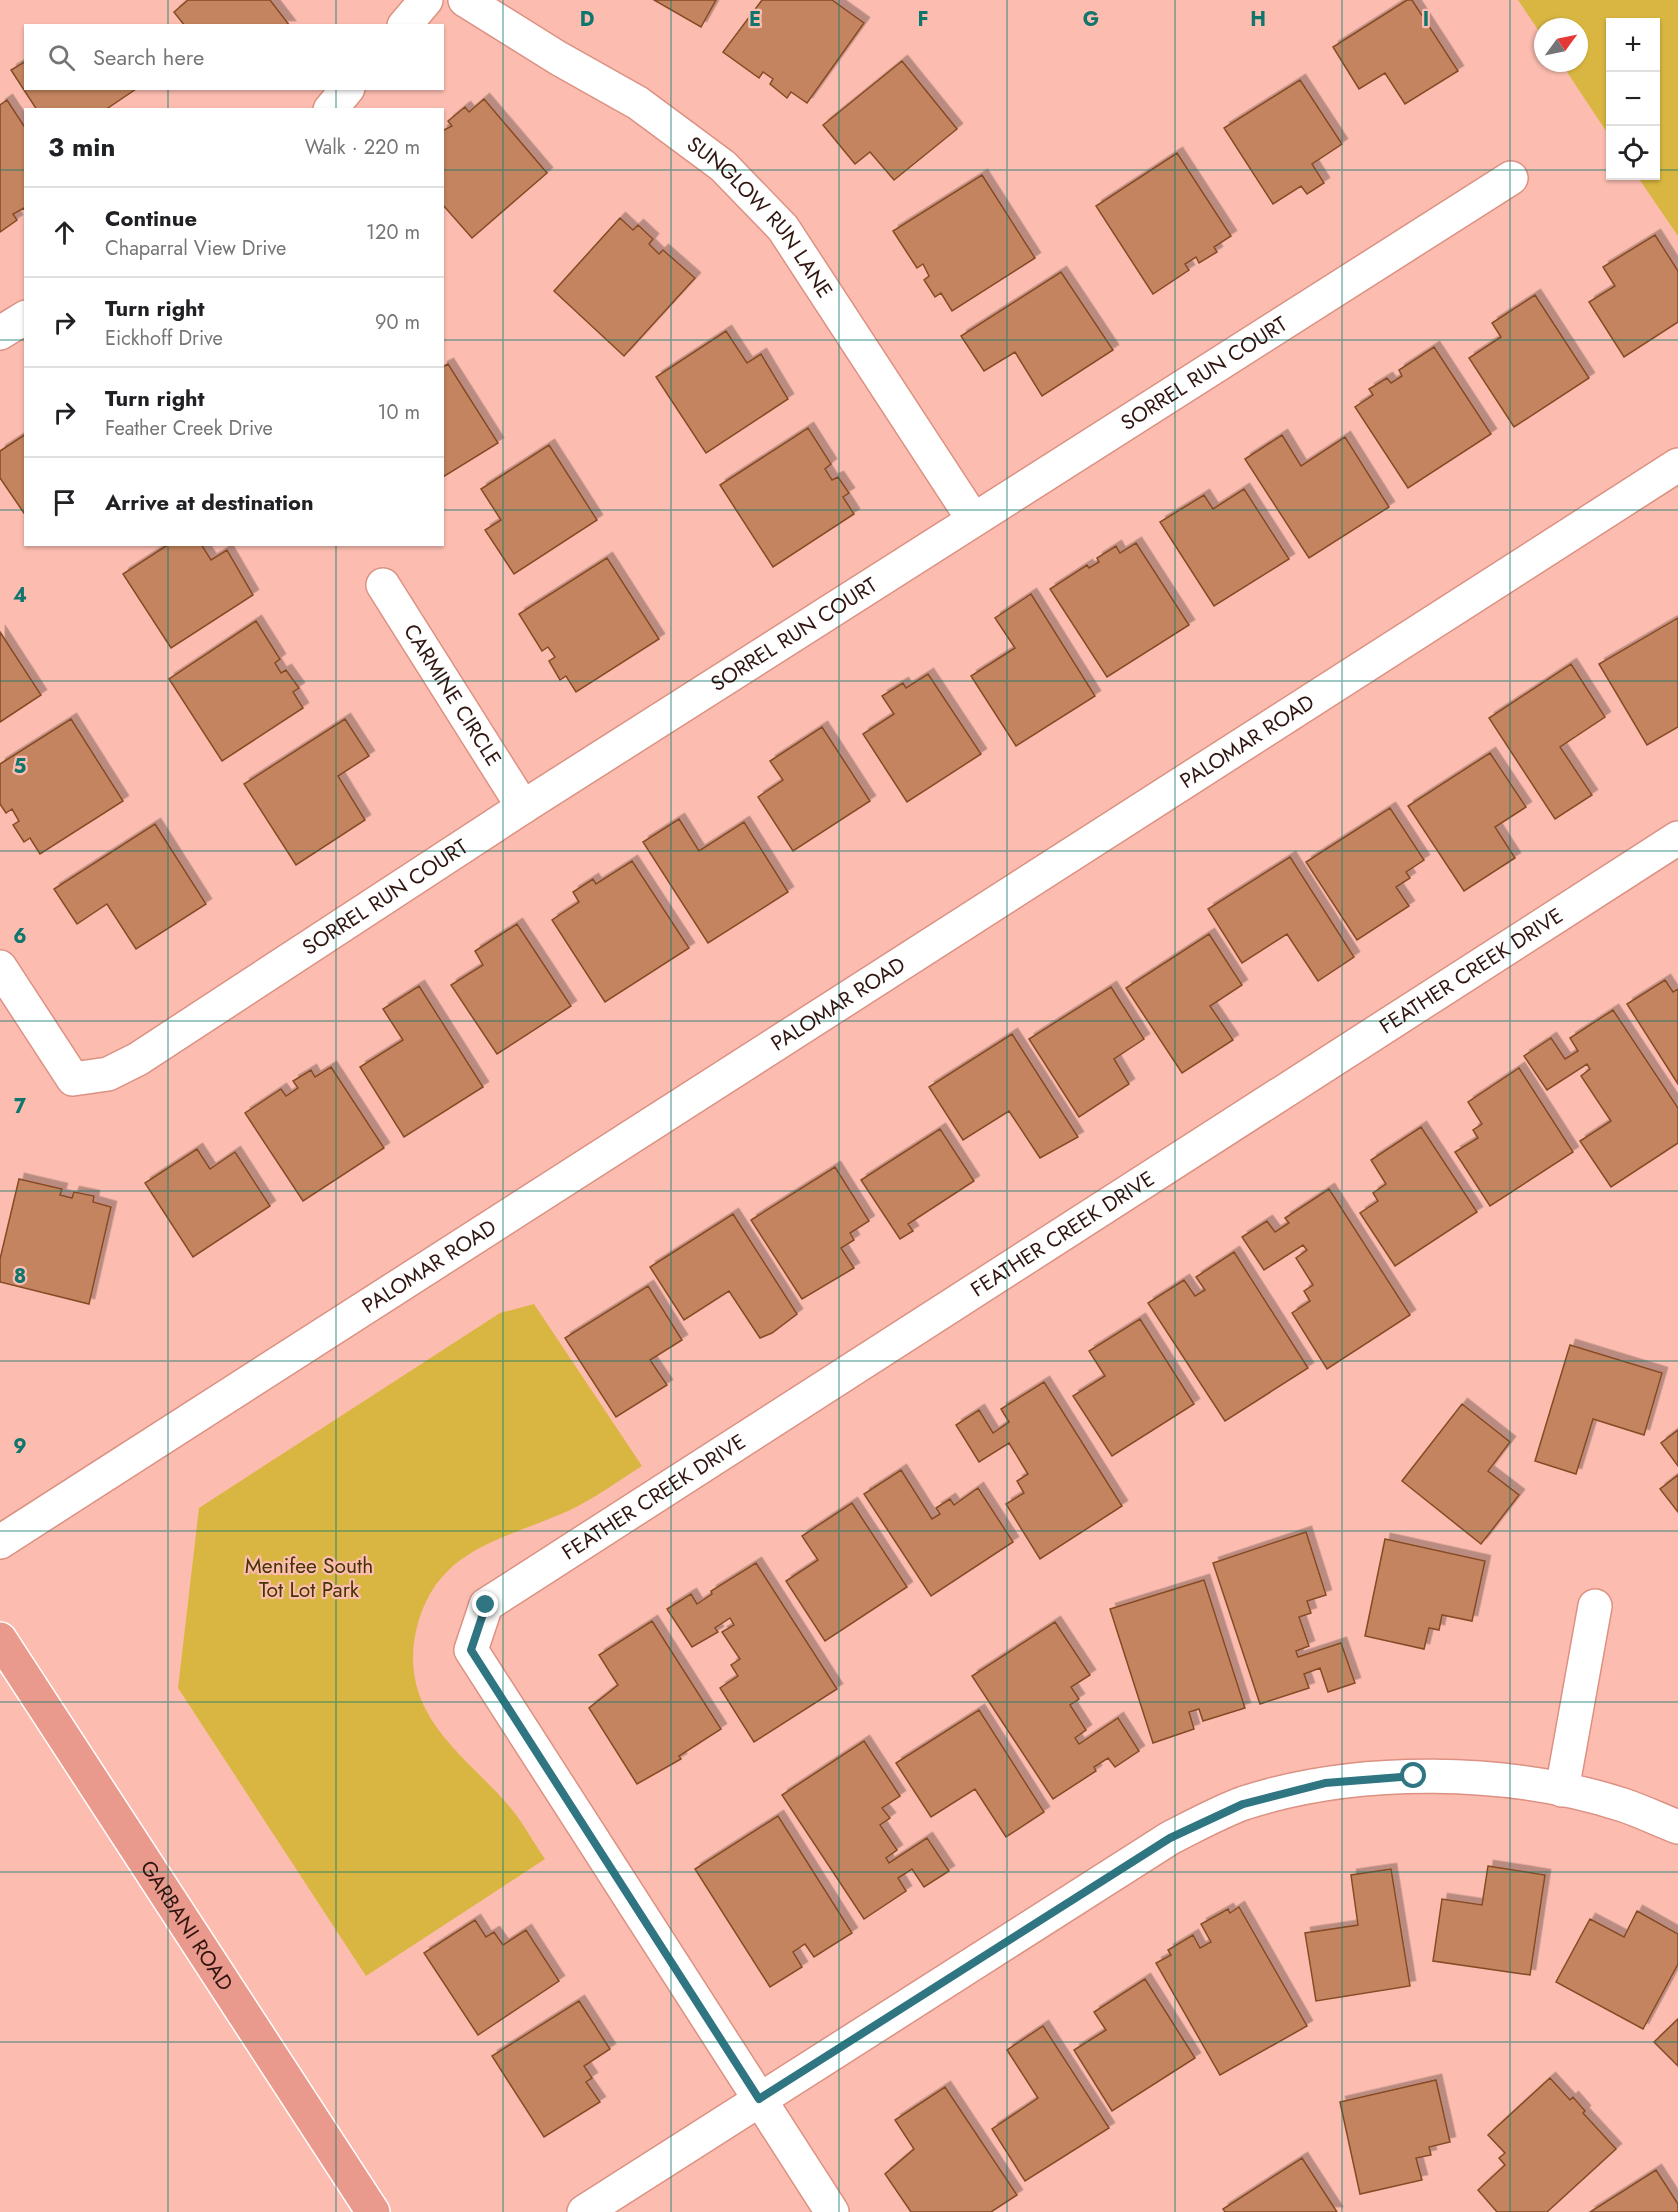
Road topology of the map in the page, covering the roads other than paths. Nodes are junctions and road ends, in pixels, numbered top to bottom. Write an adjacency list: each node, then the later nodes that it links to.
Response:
1 (426, 0): 3 (street)
2 (465, 0): 10 (street, SUNGLOW RUN LANE)
3 (406, 24)
4 (346, 90): 5 (street)
5 (332, 108)
6 (1511, 178): 10 (street, SORREL RUN COURT)
7 (24, 318): 8 (street)
8 (0, 333)
9 (1678, 465): 15 (street, PALOMAR ROAD)
10 (973, 519): 12 (street, SORREL RUN COURT)
11 (383, 585): 12 (street, CARMINE CIRCLE)
12 (523, 807): 14 (street, SORREL RUN COURT)
13 (1678, 838): 20 (street, FEATHER CREEK DRIVE)
14 (0, 968)
15 (0, 1542)
16 (1595, 1606): 18 (street)
17 (0, 1639): 21 (main road, GARBANI ROAD)
18 (1562, 1790): 19 (street); 20 (street)
19 (1678, 1827)
20 (759, 2099): 22 (street); 23 (street)
21 (373, 2212)
22 (584, 2212)
23 (832, 2212)

